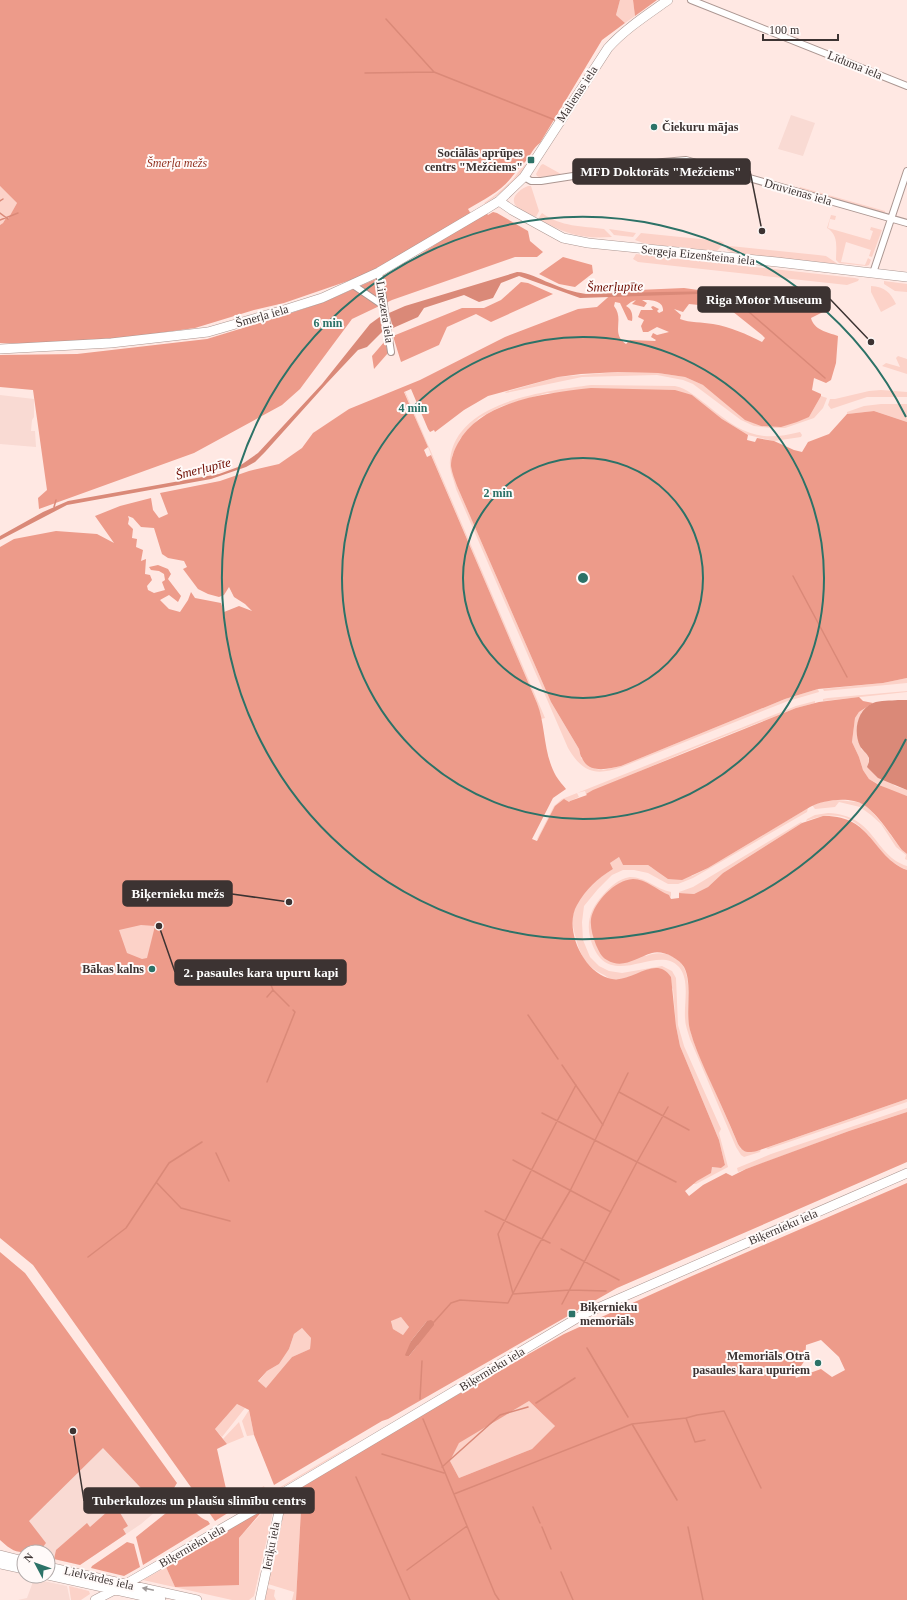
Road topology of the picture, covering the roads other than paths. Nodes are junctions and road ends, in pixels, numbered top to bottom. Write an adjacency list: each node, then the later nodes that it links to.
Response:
1 (668, 0): 5 (street, Malienas iela)
2 (692, 0): 3 (street, Līduma iela)
3 (907, 86)
4 (907, 171): 7 (street)
5 (524, 177): 6 (street, Malienas iela); 7 (street, Druvienas iela)
6 (499, 200): 9 (street, Šmerļa iela); 10 (street, Sergeja Eizenšteina iela)
7 (890, 219): 8 (street, Druvienas iela); 10 (street)
8 (907, 223)
9 (379, 272): 12 (street, Šmerļa iela); 13 (street, Linezera iela)
10 (873, 273): 11 (street, Sergeja Eizenšteina iela)
11 (907, 277)
12 (353, 284): 13 (street); 14 (street, Šmerļa iela)
13 (384, 306): 15 (street, Linezera iela)
14 (0, 349)
15 (391, 352)
16 (907, 1174): 17 (street, Biķernieku iela)
17 (282, 1493): 24 (street, Biķernieku iela); 29 (street, Ieriķu iela)
18 (0, 1555): 19 (street)
19 (16, 1559)
20 (0, 1564): 21 (street)
21 (16, 1567)
22 (56, 1569): 24 (street, Lielvārdes iela)
23 (56, 1577): 25 (street, Lielvārdes iela)
24 (126, 1584): 25 (street, Biķernieku iela); 28 (street, Lielvārdes iela, one-way to 24)
25 (115, 1590): 26 (street, Biķernieku iela); 27 (street, Lielvārdes iela)
26 (95, 1600)
27 (161, 1600)
28 (197, 1600)
29 (260, 1600)

